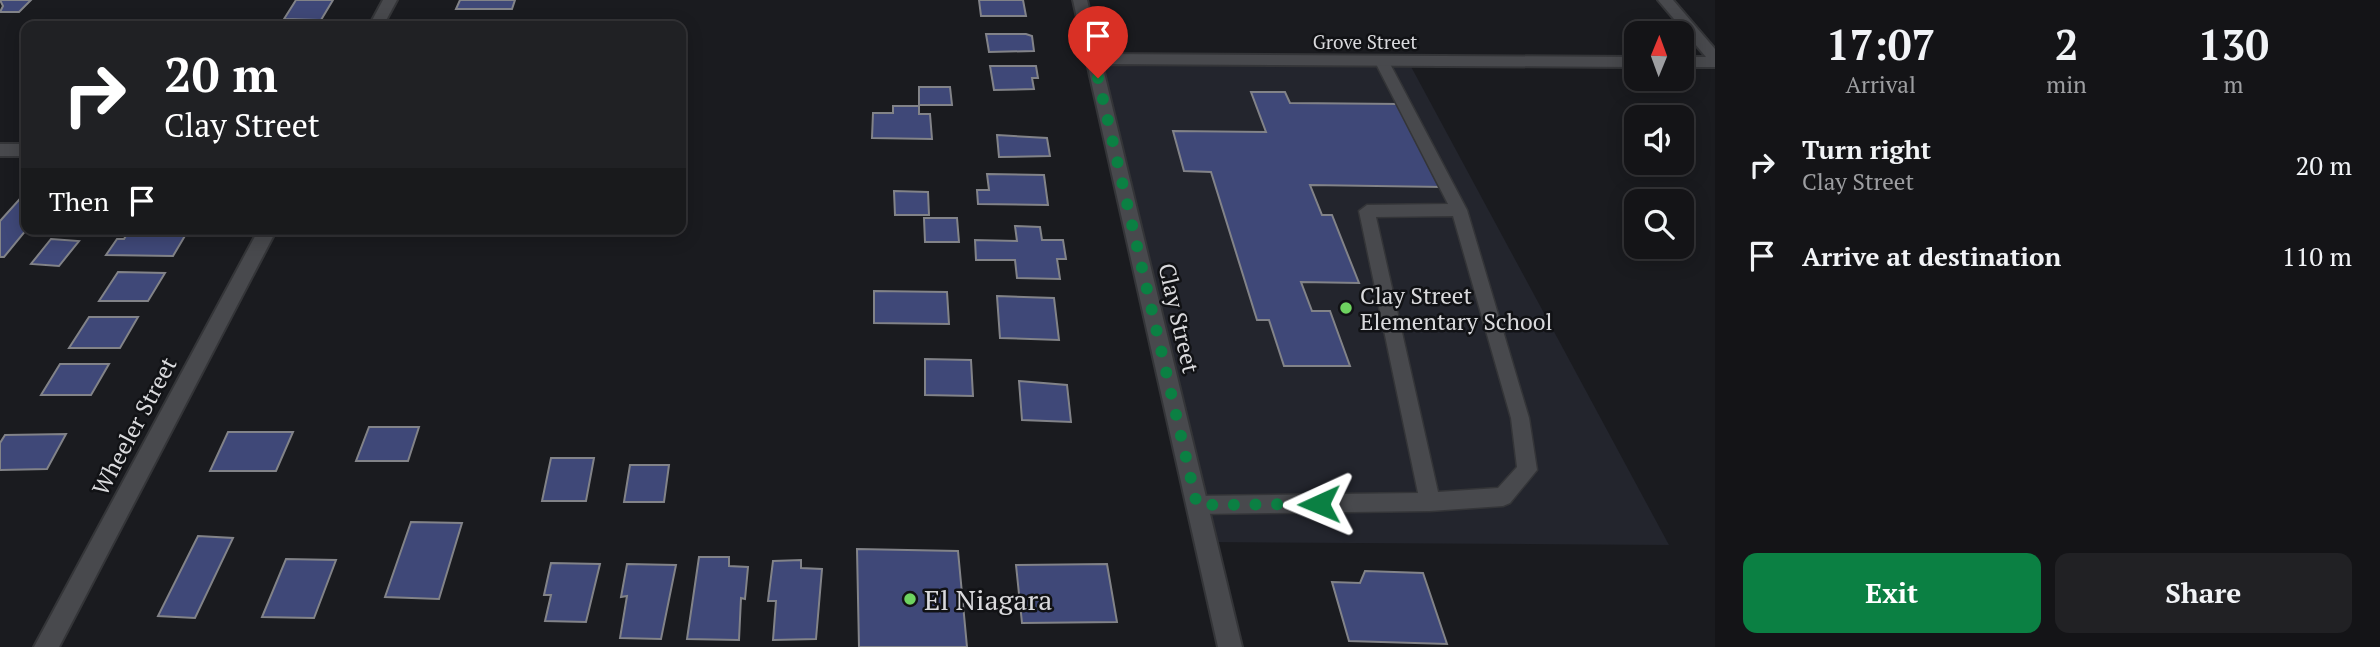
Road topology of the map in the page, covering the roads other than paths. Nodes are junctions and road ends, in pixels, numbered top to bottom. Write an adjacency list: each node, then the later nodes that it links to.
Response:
1 (390, 0): 4 (street)
2 (1080, 0): 5 (street, Clay Street)
3 (1665, 0): 7 (street)
4 (379, 21)
5 (1094, 59): 6 (street, Grove Street); 15 (street, Clay Street)
6 (1381, 60): 9 (street, Grove Street); 12 (lane)
7 (1715, 60): 8 (street)
8 (1694, 61)
9 (1624, 62)
10 (0, 150): 11 (street)
11 (21, 150)
12 (1459, 210): 14 (lane); 14 (lane)
13 (265, 235): 16 (street, Wheeler Street)
14 (1430, 502): 15 (lane)
15 (1197, 505): 17 (street, Clay Street)
16 (46, 647)
17 (1230, 647)

